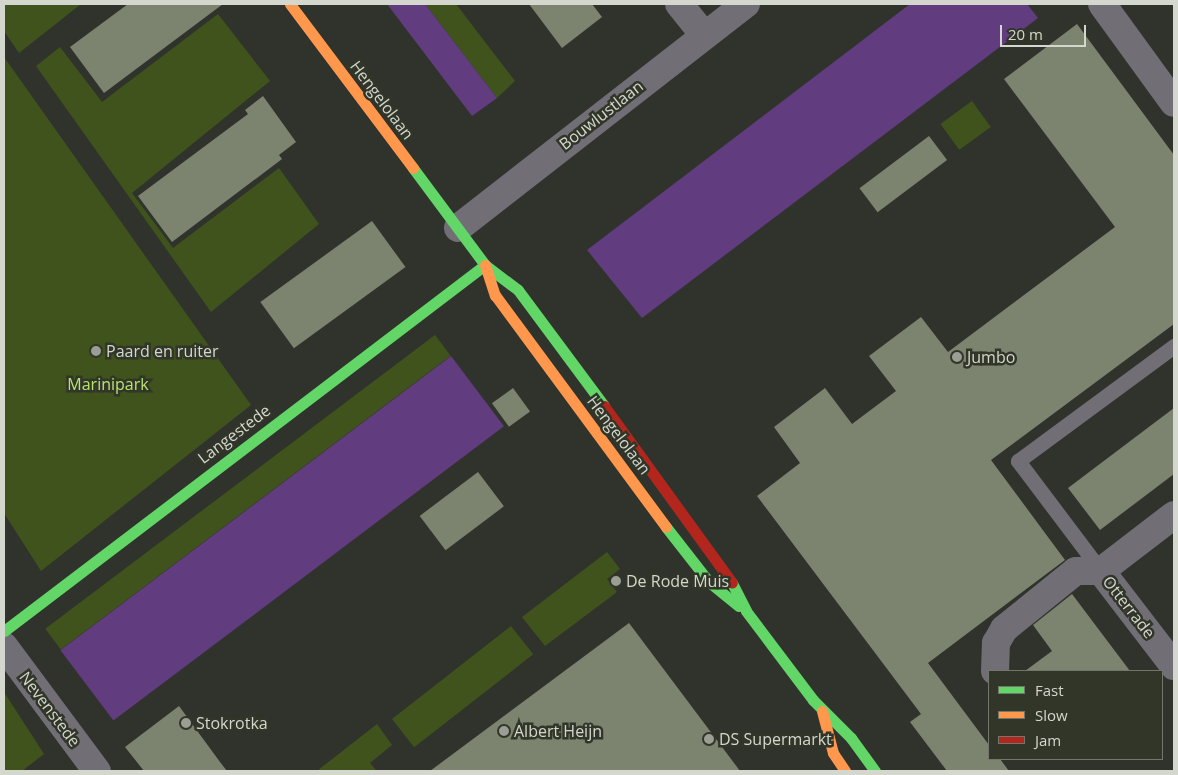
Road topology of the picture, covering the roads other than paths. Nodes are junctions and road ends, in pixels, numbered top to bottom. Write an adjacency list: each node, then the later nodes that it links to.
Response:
1 (290, 4): 7 (street, Hengelolaan)
2 (679, 4): 5 (street)
3 (746, 4): 5 (street, Bouwlustlaan)
4 (1102, 4): 6 (street)
5 (704, 35): 7 (street, Bouwlustlaan)
6 (1174, 103)
7 (458, 228): 8 (street, Hengelolaan)
8 (485, 264): 12 (street, Hengelolaan); 12 (street, Hengelolaan); 13 (street, Langestede)
9 (1174, 346): 11 (lane)
10 (1174, 515): 11 (street)
11 (1101, 571): 15 (street, Otterrade); 16 (street)
12 (746, 612): 17 (street, Hengelolaan)
13 (4, 631)
14 (4, 646): 18 (street, Nevenstede)
15 (1174, 666)
16 (995, 670)
17 (822, 711): 19 (street, Hengelolaan); 20 (street, Hengelolaan)
18 (97, 771)
19 (845, 771)
20 (875, 771)

